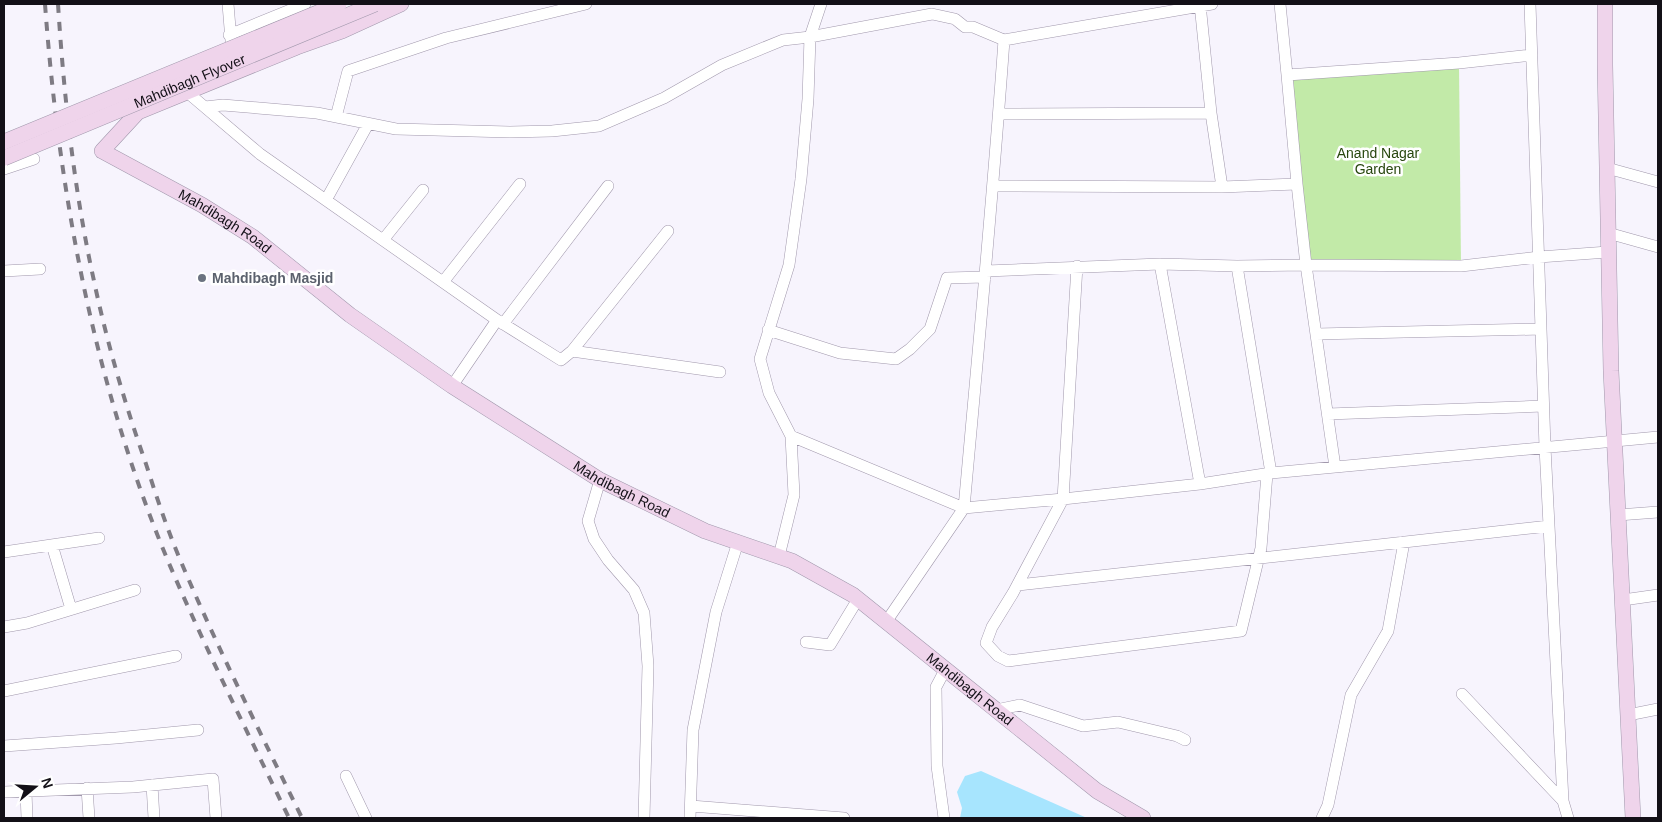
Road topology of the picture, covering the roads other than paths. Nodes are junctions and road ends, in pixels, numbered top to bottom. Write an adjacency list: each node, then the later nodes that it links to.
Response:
1 (228, 4): 12 (street)
2 (305, 4): 12 (street)
3 (339, 4): 24 (street, Mahdibagh Flyover, bridge)
4 (375, 4): 25 (street, Mahdibagh Flyover, bridge)
5 (401, 4): 16 (street)
6 (820, 4): 13 (street)
7 (1280, 4): 17 (street)
8 (1530, 4): 15 (street)
9 (1606, 4): 26 (street)
10 (579, 5): 22 (street)
11 (1204, 5): 14 (street); 20 (street)
12 (229, 35): 16 (street)
13 (810, 37): 14 (street); 23 (street); 52 (street)
14 (1004, 40): 21 (street)
15 (1532, 55): 17 (street); 41 (street)
16 (240, 71): 18 (street)
17 (1287, 76): 30 (street)
18 (187, 92): 19 (street); 56 (street, Mahdibagh Road)
19 (204, 106): 22 (street); 35 (street)
20 (1211, 113): 21 (street); 33 (street)
21 (999, 114): 32 (street)
22 (336, 117): 23 (street)
23 (368, 124): 35 (street)
24 (4, 143): 27 (street)
25 (4, 158)
26 (1607, 168): 28 (street); 37 (street)
27 (4, 170)
28 (1658, 182)
29 (520, 184): 49 (street)
30 (1297, 184): 33 (street); 43 (street)
31 (608, 186): 50 (street)
32 (994, 186): 33 (street); 48 (street)
33 (1222, 187)
34 (423, 190): 38 (street)
35 (326, 200): 38 (street)
36 (668, 231): 54 (street)
37 (1608, 233): 39 (street); 40 (street)
38 (383, 240): 49 (street)
39 (1658, 247)
40 (1608, 252): 41 (street); 61 (street)
41 (1538, 257): 43 (street); 51 (street)
42 (1160, 264): 44 (street); 45 (street); 66 (street)
43 (1306, 265): 45 (street); 53 (street)
44 (1077, 266): 48 (street); 67 (street)
45 (1237, 266): 64 (street)
46 (40, 269): 47 (street)
47 (4, 271)
48 (985, 274): 52 (street); 68 (street)
49 (443, 282): 50 (street)
50 (500, 322): 54 (street); 56 (street)
51 (1541, 329): 53 (street); 57 (street)
52 (768, 330): 59 (street)
53 (1316, 334): 58 (street)
54 (572, 351): 55 (street)
55 (720, 372)
56 (452, 386): 65 (street, Mahdibagh Road)
57 (1543, 406): 58 (street); 62 (street)
58 (1328, 414): 63 (street)
59 (791, 436): 68 (street); 77 (street)
60 (1658, 437): 61 (street)
61 (1614, 441): 62 (street); 70 (street)
62 (1544, 447): 63 (street); 71 (street)
63 (1335, 467): 64 (street)
64 (1269, 474): 66 (street); 78 (street)
65 (600, 480): 73 (street, Mahdibagh Road); 111 (street)
66 (1200, 484): 67 (street)
67 (1063, 499): 68 (street); 79 (street)
68 (964, 508): 85 (street)
69 (1658, 512): 70 (street)
70 (1618, 515): 83 (street)
71 (1549, 526): 74 (street); 103 (street)
72 (99, 538): 75 (street)
73 (738, 542): 77 (street, Mahdibagh Road); 104 (street)
74 (1404, 542): 78 (street); 105 (street)
75 (52, 545): 76 (street); 84 (street)
76 (4, 552)
77 (779, 556): 82 (street, Mahdibagh Road)
78 (1258, 558): 79 (street); 79 (street)
79 (1018, 584)
80 (135, 590): 84 (street)
81 (1658, 595): 83 (street)
82 (858, 599): 85 (street, Mahdibagh Road); 87 (street)
83 (1623, 600): 94 (street)
84 (71, 609): 86 (street)
85 (886, 622): 89 (street, Mahdibagh Road)
86 (4, 627)
87 (806, 642)
88 (176, 656): 90 (street)
89 (945, 670): 93 (street, Mahdibagh Road); 114 (street)
90 (4, 691)
91 (1462, 694): 103 (street)
92 (1658, 709): 94 (street)
93 (996, 710): 96 (street); 115 (street, Mahdibagh Road)
94 (1628, 715): 117 (street)
95 (198, 730): 97 (street)
96 (1185, 740)
97 (4, 746)
98 (346, 776): 110 (street)
99 (152, 785): 100 (street); 108 (street); 109 (street)
100 (87, 788): 102 (street); 107 (street)
101 (4, 792): 102 (street)
102 (26, 792): 106 (street)
103 (1563, 801): 116 (street)
104 (691, 806): 112 (street); 113 (street)
105 (1327, 816)
106 (27, 818)
107 (89, 818)
108 (154, 818)
109 (216, 818)
110 (366, 818)
111 (644, 818)
112 (690, 818)
113 (844, 818)
114 (944, 818)
115 (1142, 818)
116 (1568, 818)
117 (1633, 818)

